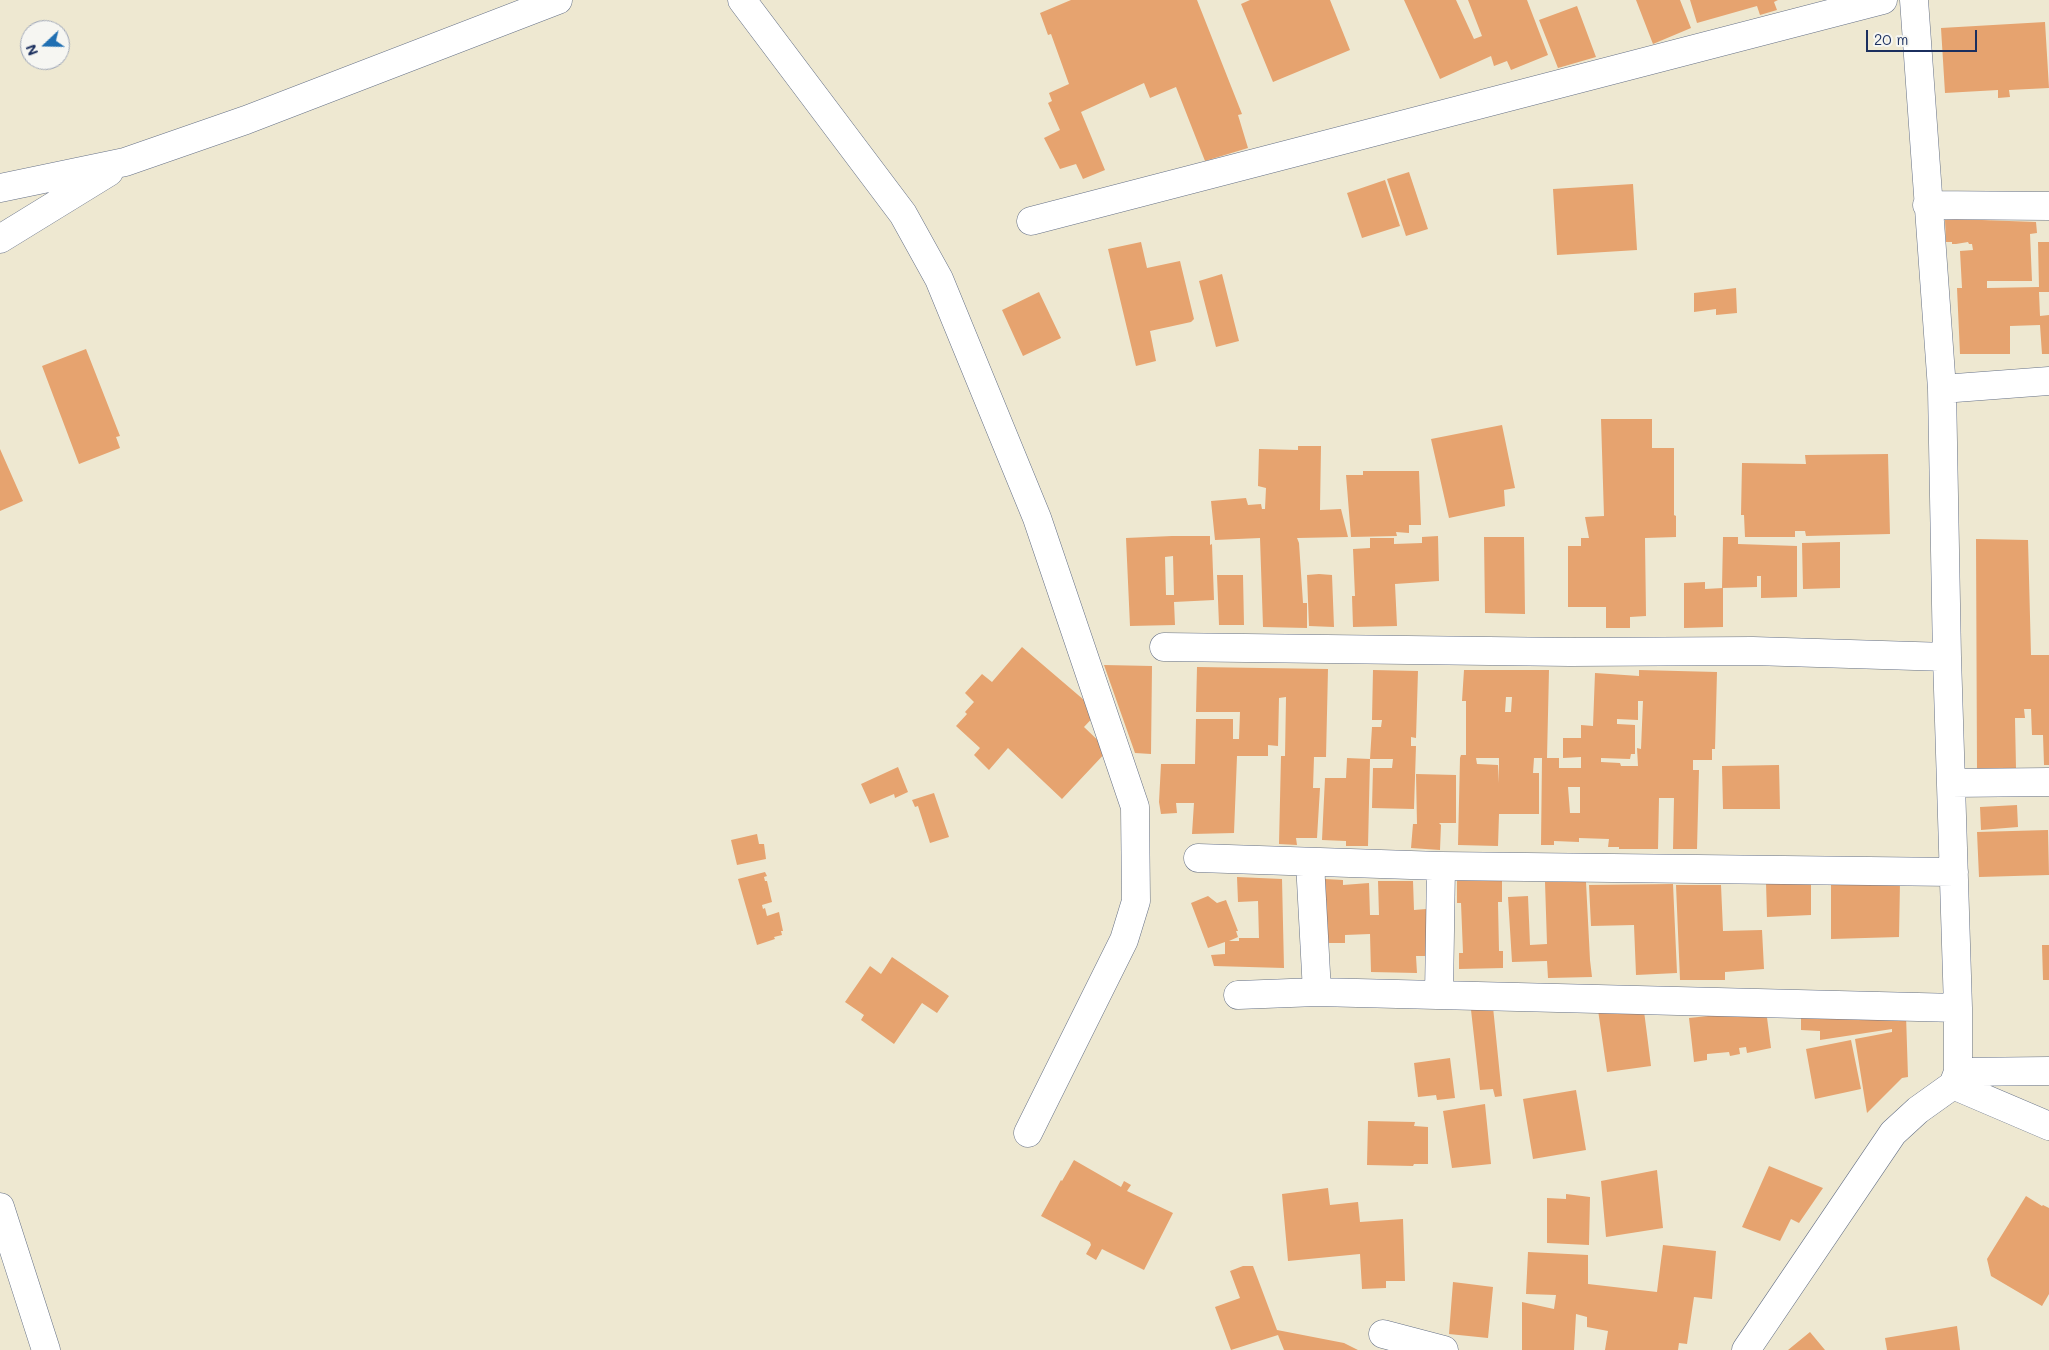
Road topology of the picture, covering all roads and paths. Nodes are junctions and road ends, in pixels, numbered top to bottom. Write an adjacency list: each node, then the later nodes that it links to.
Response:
1 (558, 0): 5 (street)
2 (742, 0): 28 (street)
3 (1883, 0): 9 (street)
4 (1914, 0): 7 (street)
5 (125, 162): 6 (street); 10 (street)
6 (0, 188)
7 (1927, 205): 8 (street); 12 (street)
8 (2049, 206)
9 (1031, 221)
10 (0, 239)
11 (2049, 382): 12 (street)
12 (1942, 389): 14 (street)
13 (1164, 647): 14 (street)
14 (1947, 657): 16 (street)
15 (2049, 782): 16 (street)
16 (1951, 783): 20 (street)
17 (1198, 858): 18 (street)
18 (1310, 862): 19 (street); 21 (street)
19 (1441, 866): 20 (street); 22 (street)
20 (1954, 872): 24 (street)
21 (1317, 992): 22 (street); 23 (street)
22 (1439, 994): 24 (street)
23 (1238, 995)
24 (1958, 1008): 26 (street)
25 (2049, 1071): 26 (street)
26 (1955, 1078): 27 (street); 33 (street)
27 (2049, 1126)
28 (1028, 1133)
29 (0, 1208): 31 (street)
30 (1382, 1334): 32 (street)
31 (46, 1350)
32 (1444, 1350)
33 (1746, 1350)

